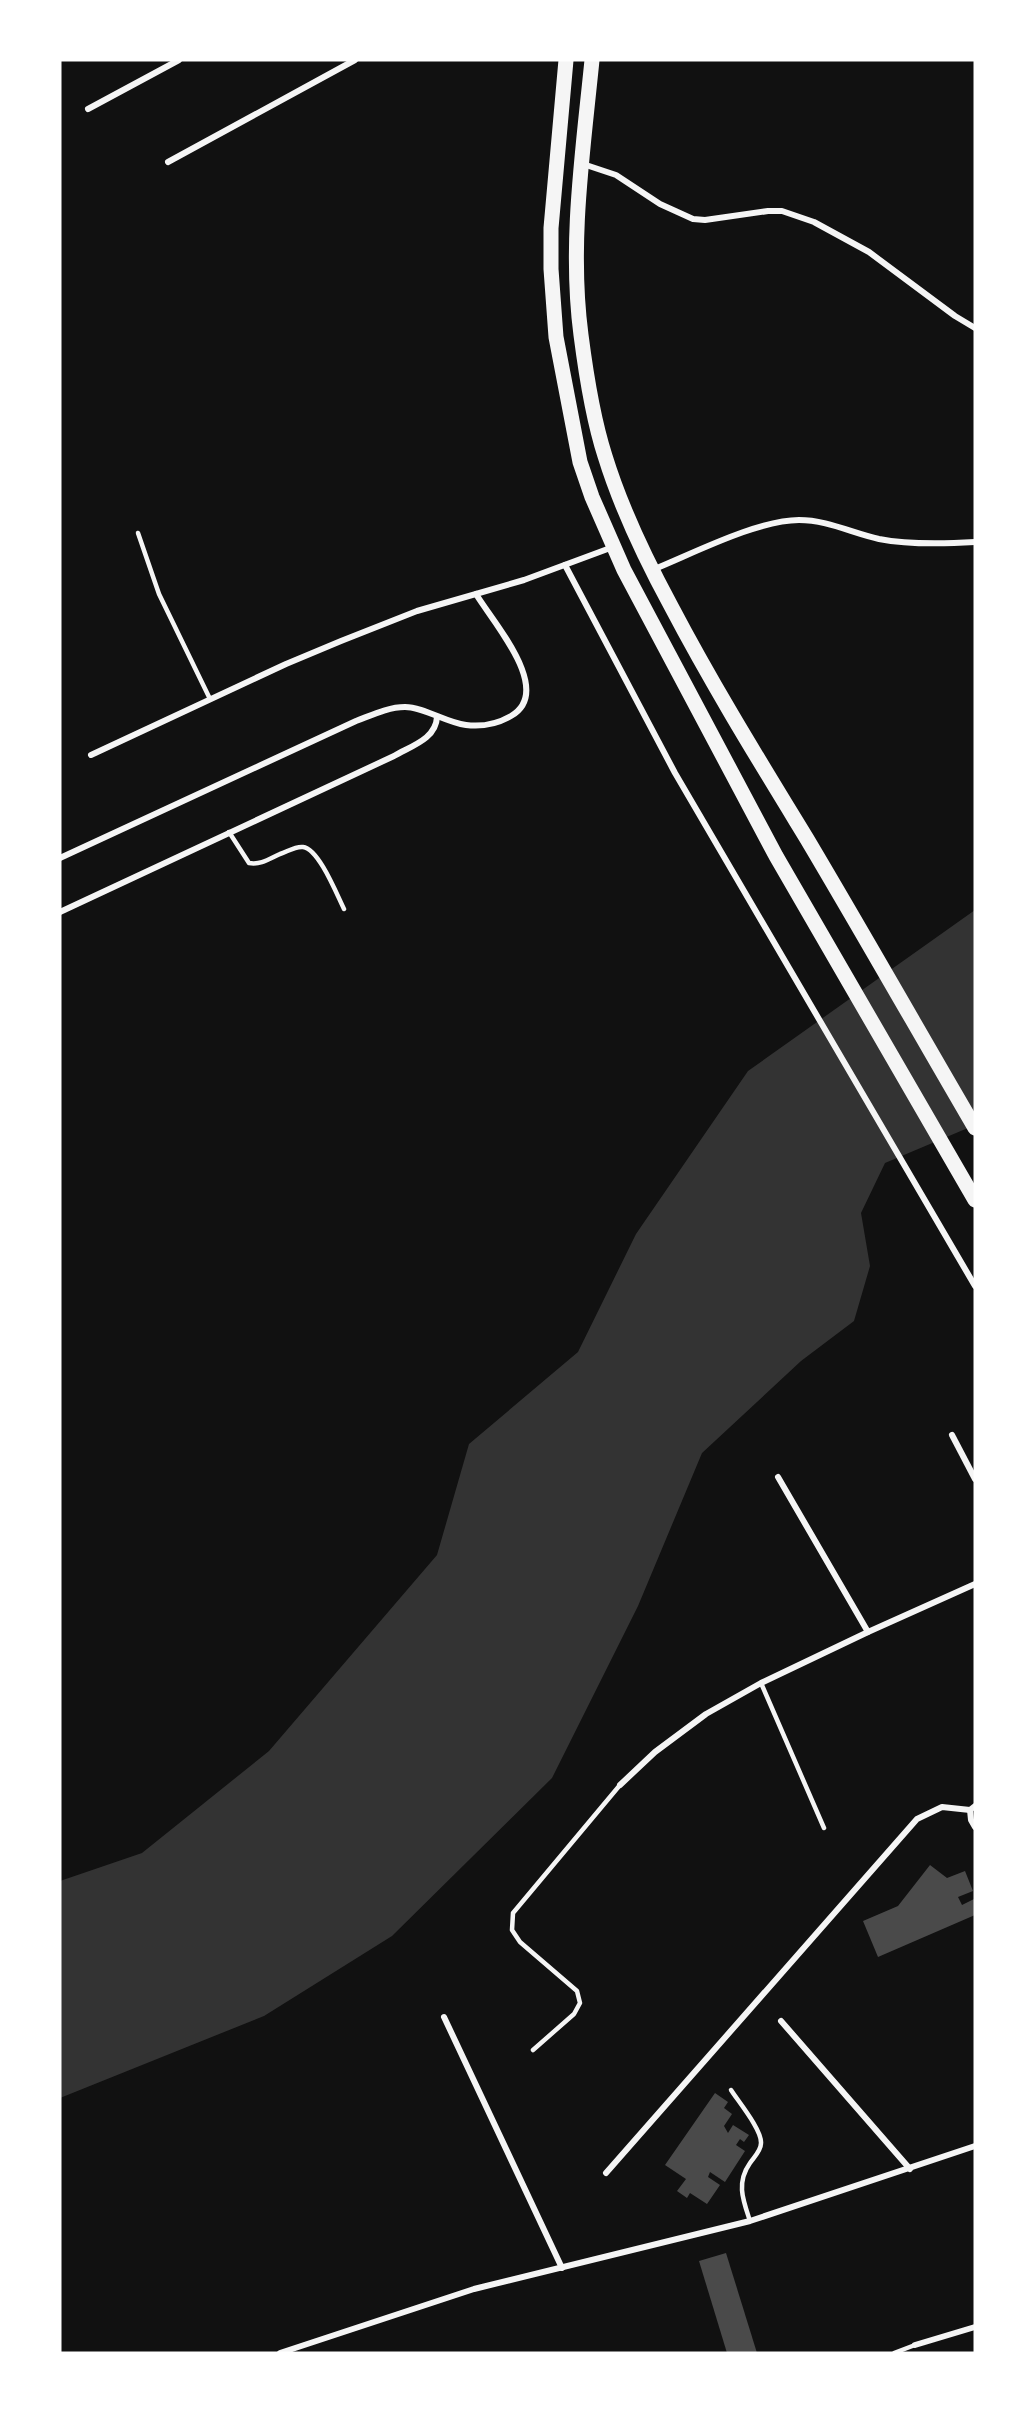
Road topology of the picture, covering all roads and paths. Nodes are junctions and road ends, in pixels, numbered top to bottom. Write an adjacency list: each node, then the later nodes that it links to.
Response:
1 (179, 60): 5 (street)
2 (356, 60): 6 (street)
3 (566, 60): 11 (highway)
4 (592, 60): 7 (highway)
5 (88, 109)
6 (168, 162)
7 (582, 164): 8 (street); 13 (highway)
8 (975, 328)
9 (138, 533): 15 (lane)
10 (975, 542): 13 (street)
11 (613, 547): 12 (street); 23 (highway)
12 (565, 565): 14 (street); 24 (street)
13 (652, 570): 22 (highway)
14 (476, 594): 15 (street); 16 (street)
15 (210, 699): 17 (street)
16 (437, 717): 18 (street); 19 (street)
17 (91, 755)
18 (229, 832): 20 (lane); 21 (street)
19 (60, 858)
20 (344, 909)
21 (60, 912)
22 (975, 1128)
23 (975, 1200)
24 (975, 1286)
25 (952, 1435): 27 (street)
26 (778, 1477): 29 (street)
27 (975, 1479)
28 (975, 1584): 29 (street)
29 (868, 1632): 30 (street)
30 (761, 1683): 31 (street); 34 (lane)
31 (620, 1785): 37 (lane)
32 (973, 1808): 33 (street); 41 (street)
33 (975, 1827)
34 (824, 1828)
35 (444, 2017): 43 (street)
36 (781, 2021): 40 (street)
37 (533, 2050)
38 (731, 2090): 42 (lane)
39 (975, 2146): 40 (street)
40 (910, 2169): 42 (street)
41 (606, 2173)
42 (750, 2222): 43 (street)
43 (562, 2268): 46 (street)
44 (975, 2327): 45 (street)
45 (915, 2345): 47 (lane)
46 (280, 2353)
47 (894, 2353)

